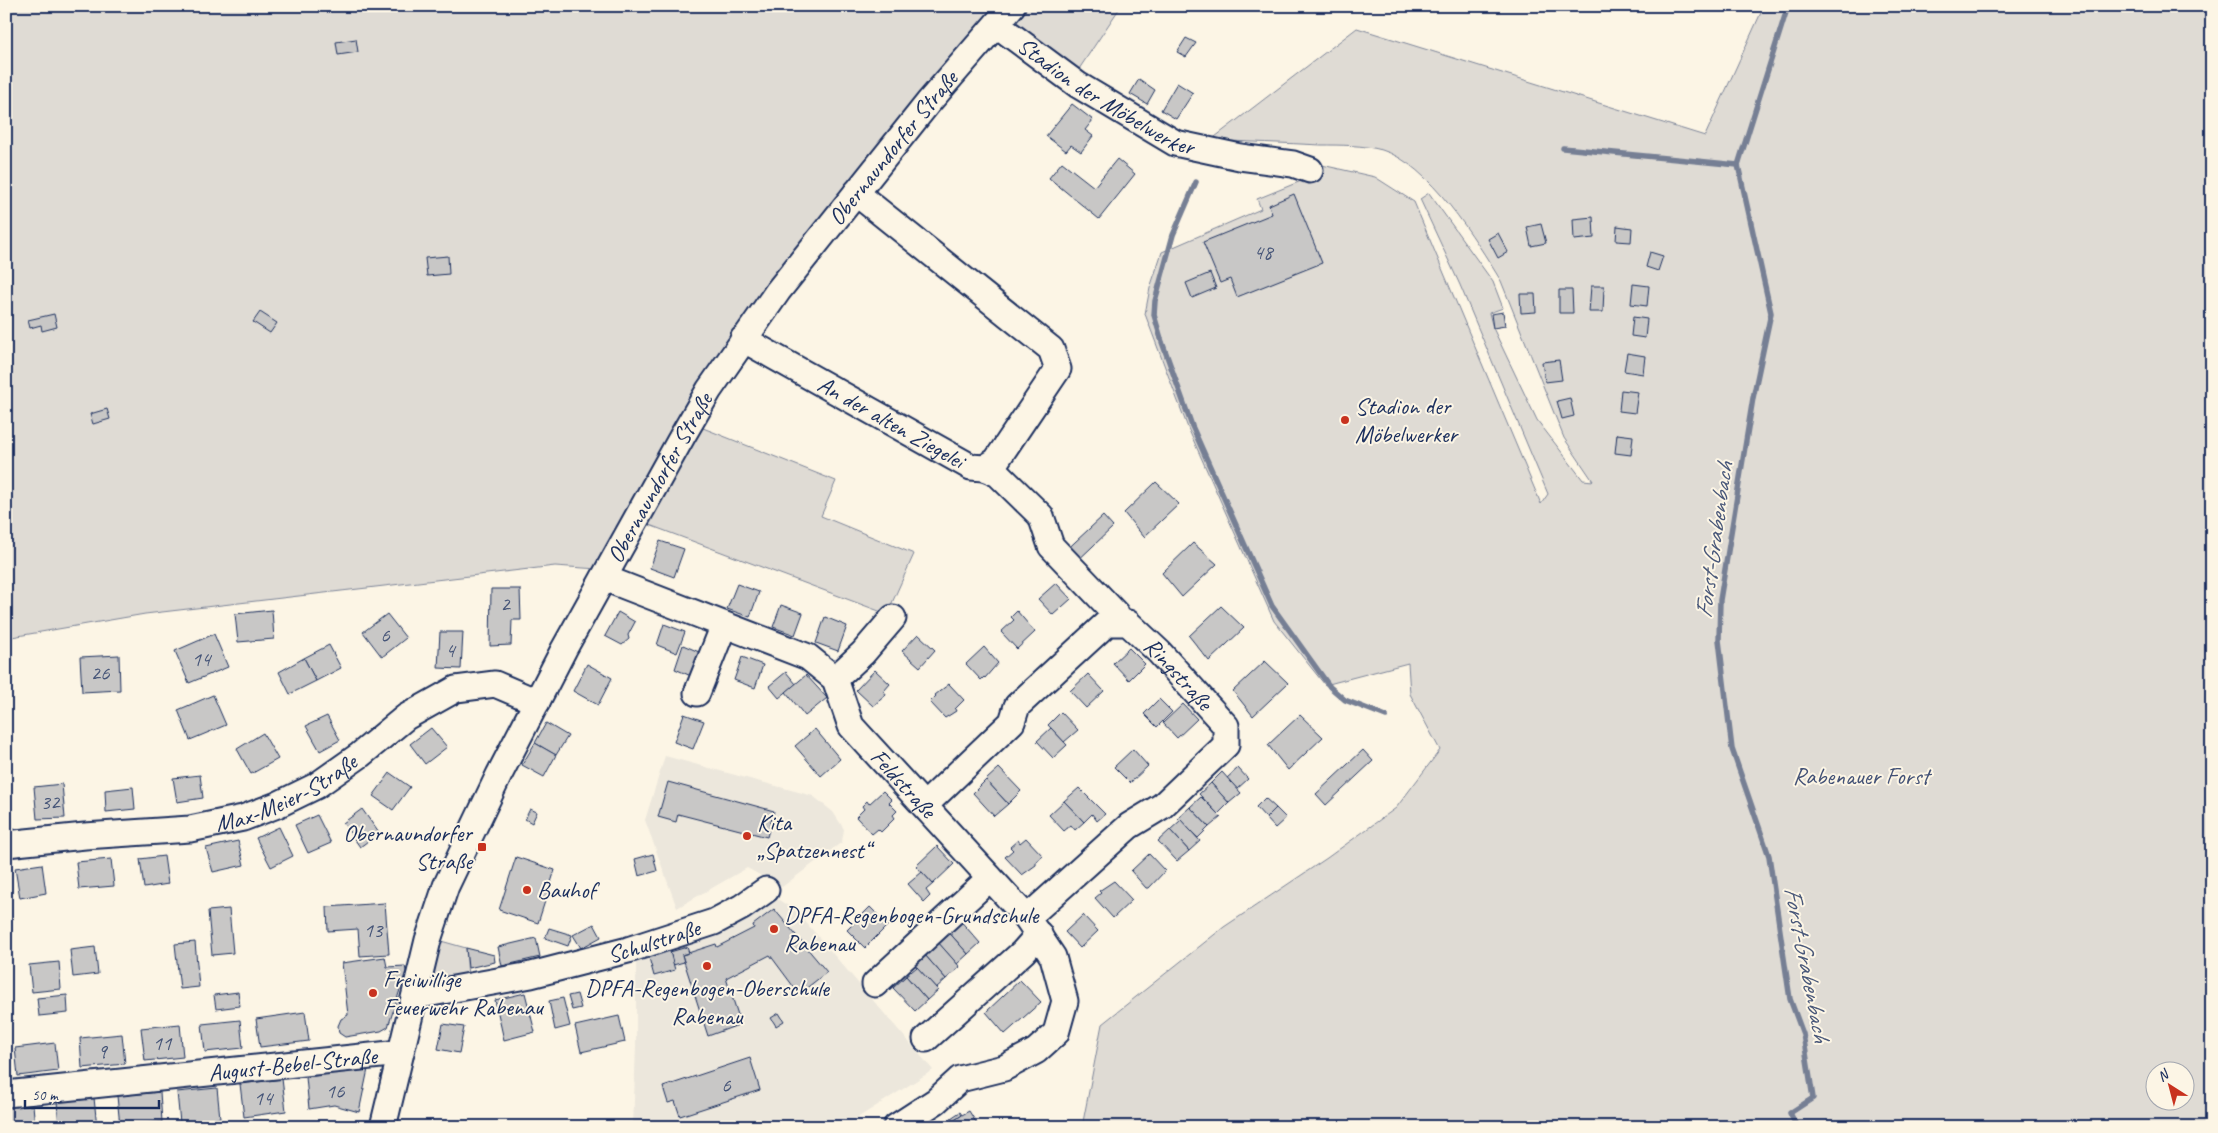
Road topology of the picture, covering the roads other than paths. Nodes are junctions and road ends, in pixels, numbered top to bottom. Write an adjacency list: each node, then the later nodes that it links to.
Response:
1 (1005, 16): 2 (street, Stadion der Möbelwerker); 3 (street, Obernaundorfer Straße)
2 (1310, 170)
3 (856, 194): 4 (street, Obernaundorfer Straße); 5 (street, An der alten Ziegelei)
4 (743, 339): 5 (street, An der alten Ziegelei); 6 (street, Obernaundorfer Straße)
5 (984, 468): 7 (street)
6 (604, 578): 9 (street); 12 (street, Obernaundorfer Straße)
7 (1116, 614)
8 (893, 618): 10 (street)
9 (724, 625): 10 (street); 11 (street)
10 (835, 679): 13 (street, Feldstraße)
11 (697, 693)
12 (537, 702): 14 (street, Max-Meier-Straße); 19 (street, Obernaundorfer Straße)
13 (924, 805): 15 (street, Feldstraße); 17 (street, Ringstraße)
14 (6, 844)
15 (990, 878): 17 (street, Feldstraße); 18 (street)
16 (766, 890): 19 (street, Schulstraße)
17 (1033, 926): 20 (street); 24 (street, Feldstraße)
18 (875, 984)
19 (415, 996): 21 (street, Obernaundorfer Straße)
20 (926, 1039)
21 (400, 1053): 22 (street, August-Bebel-Straße); 23 (street, Obernaundorfer Straße)
22 (6, 1094)
23 (384, 1127)
24 (896, 1127)

